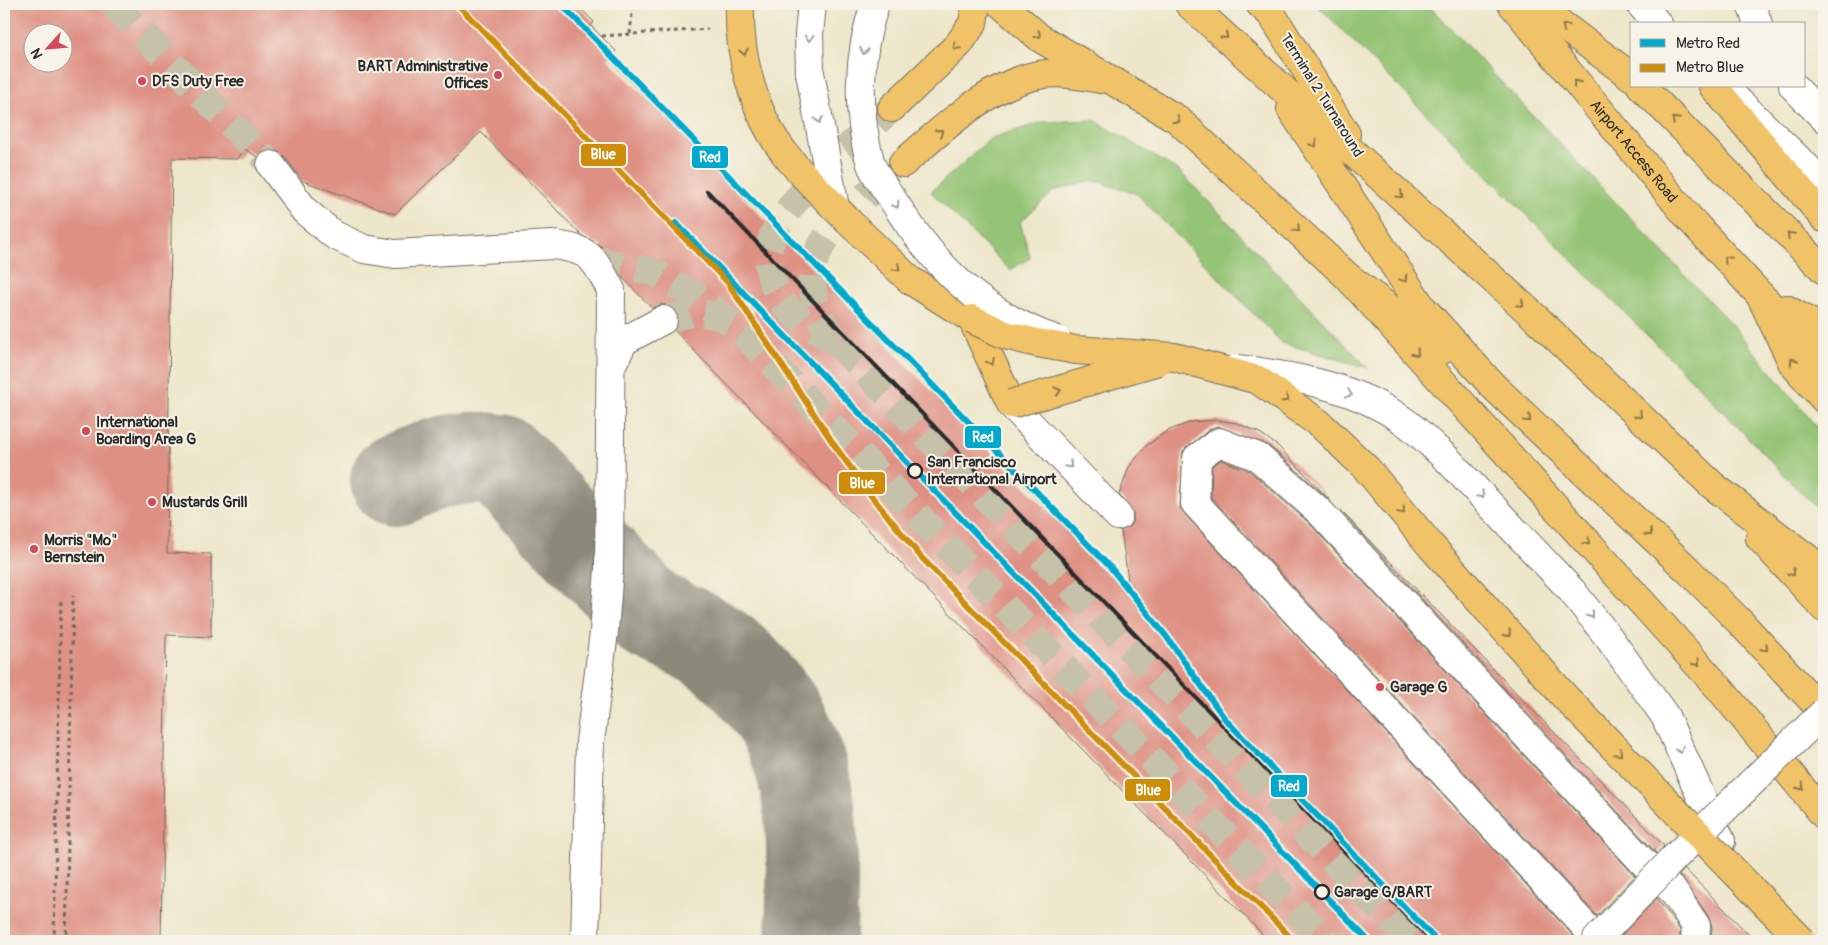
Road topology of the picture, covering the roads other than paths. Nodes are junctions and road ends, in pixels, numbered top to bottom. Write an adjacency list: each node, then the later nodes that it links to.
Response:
1 (812, 4): 26 (street, one-way to 26, bridge)
2 (875, 4): 46 (street, one-way to 46, bridge)
3 (976, 4): 20 (main road, one-way to 20)
4 (1002, 4): 19 (main road, one-way to 19)
5 (1189, 4): 13 (main road, one-way to 13)
6 (1260, 4): 22 (main road, Terminal 2 Turnaround)
7 (1640, 4): 11 (street)
8 (1751, 4): 12 (street)
9 (1519, 6): 14 (main road, one-way to 9); 30 (main road, Airport Access Road, one-way to 9)
10 (740, 15): 26 (main road, one-way to 26, bridge)
11 (1656, 22)
12 (1757, 22)
13 (1268, 74): 22 (main road); 37 (main road, one-way to 37)
14 (1630, 76)
15 (1643, 88): 28 (main road, one-way to 15)
16 (1715, 88): 27 (main road)
17 (1724, 88): 25 (street)
18 (1796, 88): 21 (street)
19 (1136, 93): 23 (main road, one-way to 19); 29 (main road, one-way to 29)
20 (892, 108)
21 (1824, 118)
22 (1364, 162): 40 (main road, one-way to 40)
23 (903, 163)
24 (271, 165): 36 (street)
25 (1824, 184)
26 (835, 208): 31 (main road, one-way to 31, bridge)
27 (1824, 218)
28 (1824, 270)
29 (1348, 277): 37 (main road); 45 (main road, one-way to 45)
30 (1760, 295): 33 (main road); 35 (main road, Airport Access Road); 38 (main road, one-way to 30)
31 (972, 319): 34 (main road, bridge); 39 (main road, one-way to 39)
32 (663, 320): 36 (street)
33 (1824, 330)
34 (1175, 357): 39 (main road, one-way to 34, bridge); 46 (main road, one-way to 46, bridge)
35 (1824, 360)
36 (612, 364): 48 (street)
37 (1493, 386): 44 (main road, one-way to 44)
38 (1824, 398)
39 (1011, 404): 41 (street, one-way to 41)
40 (1712, 485): 42 (main road); 43 (main road, one-way to 43)
41 (1118, 516)
42 (1824, 571)
43 (1824, 608)
44 (1824, 712): 47 (street, bridge)
45 (1824, 815)
46 (1734, 871): 51 (main road, bridge)
47 (1656, 876): 49 (street, bridge); 49 (street); 50 (street)
48 (585, 941)
49 (1597, 941)
50 (1695, 941)
51 (1802, 941)

